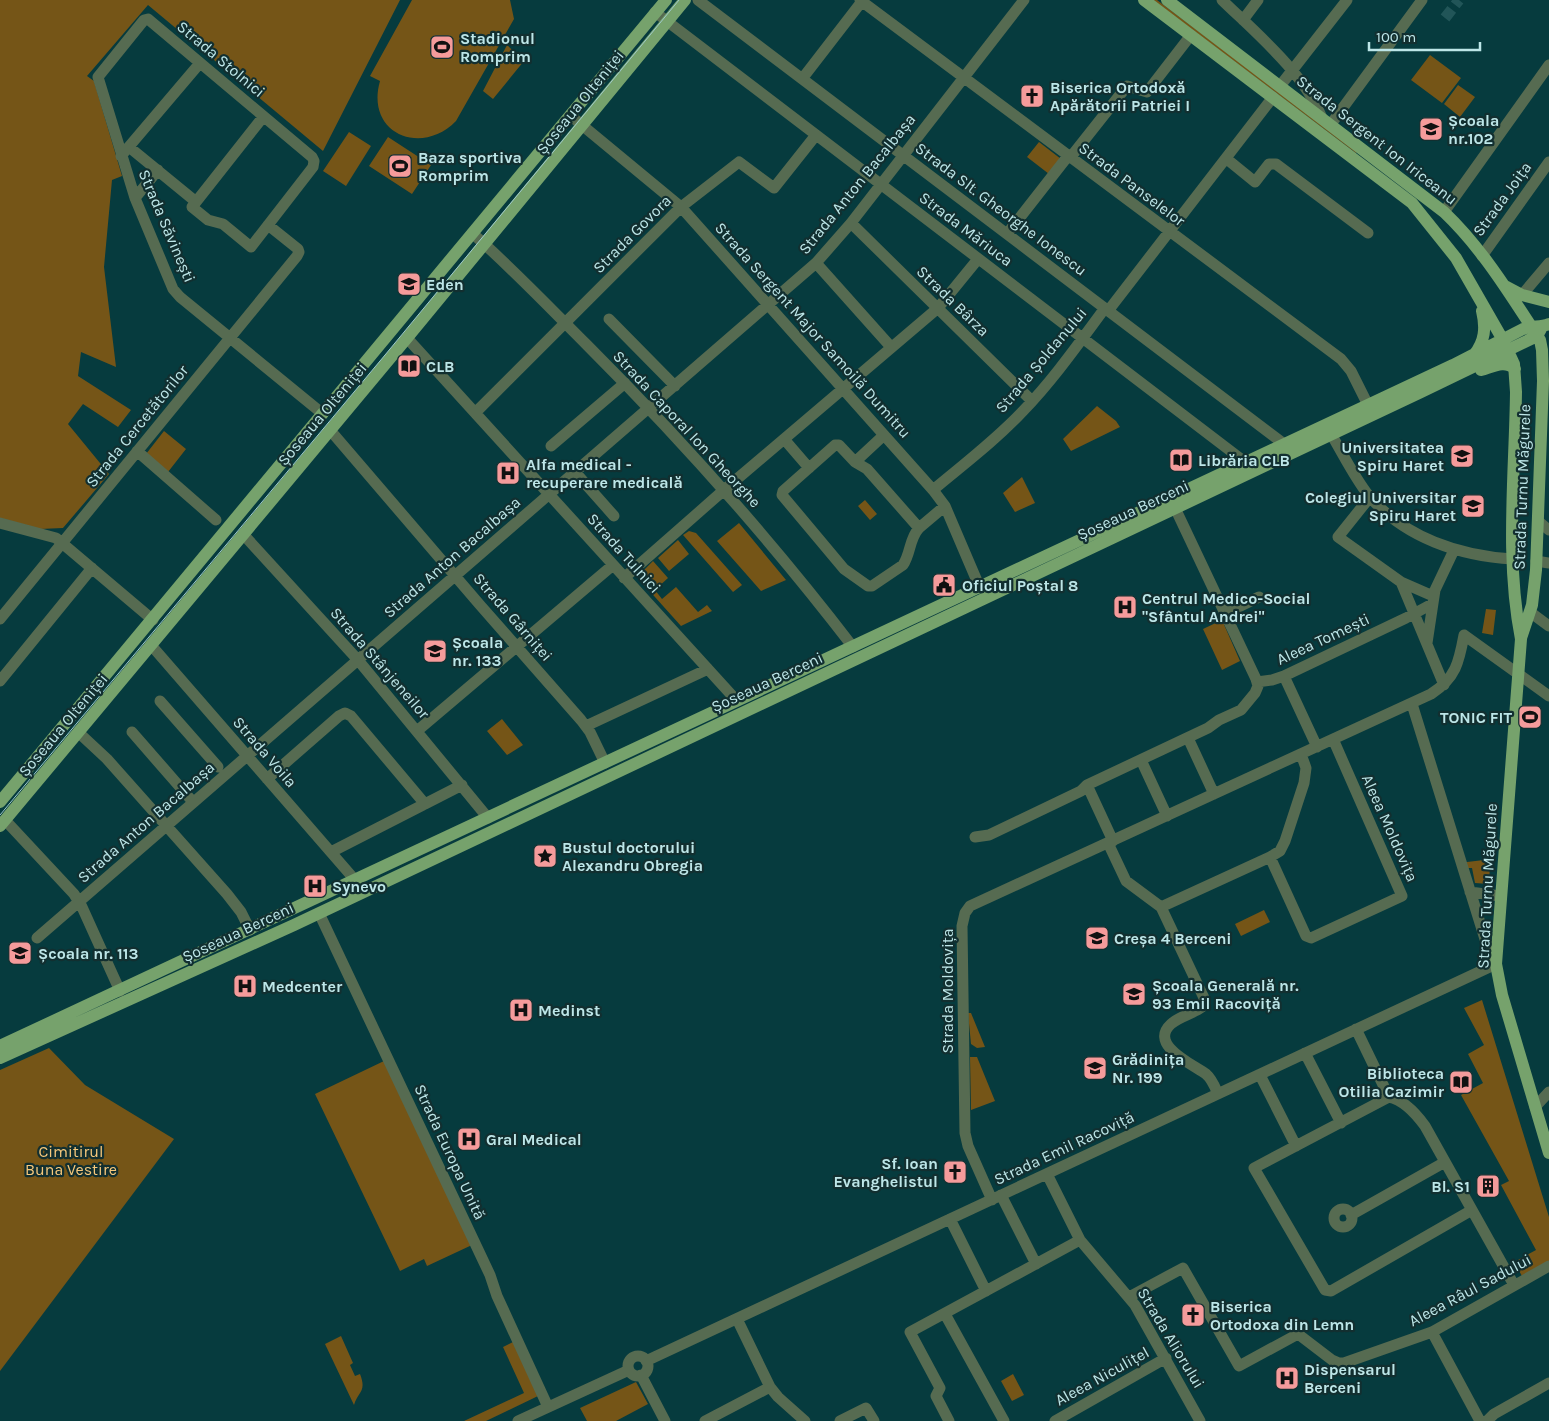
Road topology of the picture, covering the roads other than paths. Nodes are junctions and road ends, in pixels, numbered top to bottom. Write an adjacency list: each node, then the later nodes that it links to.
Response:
1 (666, 0): 12 (main road, Șoseaua Olteniței)
2 (685, 0): 14 (main road, Șoseaua Olteniței)
3 (698, 0): 21 (street, Strada Slt. Gheorghe Ionescu)
4 (862, 0): 20 (street, Strada Panselelor); 21 (street)
5 (1024, 0): 20 (street, Strada Anton Bacalbașa)
6 (1144, 0): 15 (main road, Strada Sergent Ion Iriceanu)
7 (1167, 0): 22 (main road, Strada Sergent Ion Iriceanu)
8 (1222, 0): 13 (street)
9 (1258, 0): 13 (street)
10 (1346, 0): 18 (street, Strada Șoldanului)
11 (1422, 0): 25 (street)
12 (655, 12): 14 (street); 24 (main road, Șoseaua Olteniței)
13 (1243, 20): 18 (street)
14 (667, 22): 26 (main road, Șoseaua Olteniței); 27 (street, Strada Măriuca)
15 (1191, 35): 22 (main road, Strada Sergent Ion Iriceanu); 31 (street)
16 (200, 63): 19 (street, Strada Stolnici); 23 (street, Strada Stolnici); 28 (street)
17 (1549, 65): 39 (street)
18 (1292, 70): 22 (street, Strada Șoldanului); 25 (street)
19 (98, 77): 30 (street, Strada Săvinești)
20 (964, 78): 29 (street, Strada Anton Bacalbașa); 31 (street, Strada Panselelor)
21 (802, 79): 29 (street, Strada Slt. Gheorghe Ionescu)
22 (1277, 92): 25 (main road, Strada Sergent Ion Iriceanu); 32 (street, Strada Șoldanului); 53 (main road, Strada Sergent Ion Iriceanu)
23 (263, 116): 37 (street, Strada Stolnici); 41 (street, Strada Stolnici)
24 (571, 116): 26 (street, Strada Sergent Major Samoilă Dumitru); 43 (main road, Șoseaua Olteniței)
25 (1326, 121): 39 (main road, Strada Sergent Ion Iriceanu)
26 (582, 125): 38 (street, Strada Sergent Major Samoilă Dumitru); 46 (main road, Șoseaua Olteniței)
27 (816, 135): 35 (street, Strada Măriuca); 38 (street, Strada Govora)
28 (129, 146): 30 (street); 34 (street, Strada Săvinești)
29 (903, 155): 35 (street, Strada Anton Bacalbașa); 45 (street, Strada Slt. Gheorghe Ionescu)
30 (121, 156): 36 (street, Strada Săvinești)
31 (1069, 157): 42 (street, Strada Panselelor); 45 (street)
32 (1227, 157): 42 (street, Strada Șoldanului); 44 (street)
33 (1549, 162): 47 (street, Strada Joița)
34 (158, 170): 36 (street); 37 (street, Strada Săvinești)
35 (881, 184): 40 (street, Strada Anton Bacalbașa); 48 (street, Strada Măriuca)
36 (136, 198): 61 (street, Strada Săvinești)
37 (195, 201): 41 (street, Strada Săvinești)
38 (681, 207): 55 (street, Strada Sergent Major Samoilă Dumitru); 59 (street, Strada Govora)
39 (1444, 212): 47 (main road, Strada Sergent Ion Iriceanu)
40 (851, 223): 49 (street, Strada Anton Bacalbașa); 56 (street, Strada Bârza)
41 (268, 225): 61 (street, Strada Cercetătorilor)
42 (1169, 232): 57 (street, Strada Șoldanului); 75 (street, Strada Panselelor)
43 (472, 233): 46 (street, Strada Caporal Ion Gheorghe); 77 (main road, Șoseaua Olteniței)
44 (1368, 233)
45 (1007, 234): 57 (street, Strada Slt. Gheorghe Ionescu)
46 (484, 244): 59 (street, Strada Caporal Ion Gheorghe); 62 (main road, Șoseaua Olteniței)
47 (1482, 256): 51 (main road, Strada Sergent Ion Iriceanu)
48 (978, 259): 56 (street); 63 (street, Strada Măriuca)
49 (816, 263): 55 (street, Strada Anton Bacalbașa); 65 (street)
50 (1549, 263): 52 (street)
51 (1504, 285): 52 (main road); 60 (main road, Strada Sergent Ion Iriceanu)
52 (1522, 295): 54 (main road)
53 (1479, 298): 64 (main road, Strada Sergent Ion Iriceanu); 66 (main road)
54 (1549, 302)
55 (768, 305): 71 (street, Strada Anton Bacalbașa); 72 (street, Strada Sergent Major Samoilă Dumitru)
56 (938, 308): 65 (street); 73 (street, Strada Bârza)
57 (1106, 310): 63 (street, Strada Șoldanului); 82 (street, Strada Slt. Gheorghe Ionescu)
58 (609, 319): 71 (street)
59 (565, 323): 70 (street, Strada Caporal Ion Gheorghe); 76 (street, Strada Govora)
60 (1536, 328): 64 (main road, Șoseaua Berceni); 69 (main road, Strada Turnu Măgurele)
61 (230, 338): 77 (street, Strada Săvinești); 84 (street, Strada Cercetătorilor)
62 (407, 338): 76 (street, Strada Tulnici); 78 (main road, Șoseaua Olteniței)
63 (1082, 338): 73 (street, Strada Șoldanului); 86 (street, Strada Măriuca)
64 (1508, 343): 66 (main road, Șoseaua Berceni); 67 (main road, Strada Turnu Măgurele); 68 (main road, Șoseaua Berceni)
65 (891, 347): 72 (street)
66 (1473, 355): 75 (main road, Șoseaua Berceni)
67 (1514, 369): 68 (main road); 104 (main road, Strada Turnu Măgurele)
68 (1449, 378): 75 (main road, Șoseaua Berceni)
69 (1546, 378): 97 (main road, Strada Turnu Măgurele)
70 (624, 383): 74 (street, Strada Caporal Ion Gheorghe); 83 (street)
71 (675, 386): 74 (street, Strada Anton Bacalbașa)
72 (842, 389): 80 (street, Strada Sergent Major Samoilă Dumitru); 81 (street)
73 (1032, 401): 90 (street, Strada Șoldanului)
74 (649, 408): 88 (street, Strada Anton Bacalbașa); 89 (street, Strada Caporal Ion Gheorghe)
75 (1370, 410): 79 (main road, Șoseaua Berceni); 82 (main road, Șoseaua Berceni)
76 (476, 412): 91 (street, Strada Tulnici)
77 (323, 414): 118 (main road, Șoseaua Olteniței)
78 (330, 430): 101 (main road, Șoseaua Olteniței); 108 (street, Strada Gârniței)
79 (1331, 434): 92 (street); 94 (main road, Șoseaua Berceni)
80 (884, 435): 85 (street); 90 (street, Strada Sergent Major Samoilă Dumitru)
81 (784, 439): 87 (street); 89 (street)
82 (1284, 444): 86 (main road, Șoseaua Berceni)
83 (551, 446)
84 (137, 451): 96 (street); 102 (street, Strada Cercetătorilor)
85 (855, 462): 87 (street); 99 (street)
86 (1245, 462): 111 (main road, Șoseaua Berceni)
87 (809, 468): 99 (street)
88 (575, 472): 91 (street, Strada Anton Bacalbașa); 95 (street)
89 (724, 490): 109 (street); 125 (street, Strada Caporal Ion Gheorghe)
90 (933, 490): 93 (street, Strada Sergent Major Samoilă Dumitru)
91 (549, 494): 106 (street, Strada Tulnici); 108 (street, Strada Anton Bacalbașa)
92 (1370, 497): 103 (street); 110 (street)
93 (945, 506): 99 (street); 111 (street, Strada Sergent Major Samoilă Dumitru)
94 (1175, 508): 115 (street); 119 (main road, Șoseaua Berceni)
95 (614, 516)
96 (216, 520)
97 (1538, 522): 100 (street); 105 (main road, Strada Turnu Măgurele)
98 (0, 523): 102 (street)
99 (919, 528)
100 (1549, 530)
101 (243, 534): 123 (main road, Șoseaua Olteniței); 126 (street, Strada Stânjeneilor)
102 (62, 543): 107 (street); 117 (street, Strada Cercetătorilor)
103 (1454, 550): 104 (street); 113 (street)
104 (1513, 559): 121 (main road, Strada Turnu Măgurele)
105 (1543, 562): 114 (main road, Strada Turnu Măgurele)
106 (613, 565): 109 (street, Strada Tulnici); 124 (street)
107 (92, 568): 118 (street); 130 (street)
108 (454, 576): 124 (street, Strada Gârniței); 126 (street, Strada Anton Bacalbașa)
109 (624, 578): 127 (street, Strada Tulnici)
110 (1401, 582): 113 (street); 116 (street)
111 (980, 588): 119 (main road, Șoseaua Berceni)
112 (1259, 597): 115 (street)
113 (1432, 600): 116 (street, Aleea Tomești); 122 (street)
114 (1530, 612): 120 (street); 121 (main road, Strada Turnu Măgurele)
115 (1226, 613): 131 (street)
116 (1414, 614): 122 (street); 129 (street, Aleea Tomești)
117 (0, 619)
118 (153, 620): 154 (main road, Șoseaua Olteniței)
119 (912, 626): 125 (main road, Șoseaua Berceni); 144 (main road, Șoseaua Berceni)
120 (1549, 626)
121 (1521, 639): 128 (main road, Strada Turnu Măgurele)
122 (1427, 644): 132 (street)
123 (151, 645): 139 (main road, Șoseaua Olteniței); 146 (street, Strada Voila)
124 (517, 647): 137 (street, Strada Gârniței); 138 (street)
125 (853, 647): 135 (main road, Șoseaua Berceni)
126 (358, 660): 138 (street, Strada Stânjeneilor); 146 (street, Strada Anton Bacalbașa)
127 (708, 669): 135 (street, Strada Tulnici); 137 (street)
128 (1519, 674): 132 (street); 133 (street); 170 (main road, Strada Turnu Măgurele)
129 (1284, 676): 131 (street, Aleea Tomești); 143 (street)
130 (0, 681)
131 (1257, 682): 141 (street)
132 (1444, 685): 136 (street, Strada Moldovița)
133 (1549, 696)
134 (160, 700): 149 (street)
135 (738, 701): 144 (main road, Șoseaua Berceni)
136 (1412, 704): 142 (street, Strada Moldovița); 169 (street)
137 (586, 726): 148 (street, Strada Gârniței)
138 (417, 731): 152 (street, Strada Stânjeneilor)
139 (78, 732): 158 (main road, Șoseaua Olteniței); 163 (street)
140 (132, 732): 155 (street)
141 (1188, 738): 147 (street); 153 (street)
142 (1333, 740): 143 (street, Strada Moldovița); 167 (street, Aleea Moldovița)
143 (1317, 747): 145 (street, Strada Moldovița)
144 (643, 752): 148 (main road, Șoseaua Berceni); 159 (main road, Șoseaua Berceni)
145 (1301, 754): 153 (street, Strada Moldovița); 167 (street)
146 (247, 756): 150 (street, Strada Voila); 155 (street, Strada Anton Bacalbașa)
147 (1141, 760): 151 (street); 160 (street)
148 (605, 764): 157 (main road, Șoseaua Berceni)
149 (218, 766)
150 (267, 779): 156 (street); 166 (street, Strada Voila)
151 (1087, 785): 164 (street); 165 (street)
152 (462, 786): 156 (street); 161 (street, Strada Stânjeneilor)
153 (1214, 794): 160 (street, Strada Moldovița)
154 (1, 799): 158 (street)
155 (194, 802): 163 (street, Strada Anton Bacalbașa)
156 (424, 804): 166 (street)
157 (519, 804): 159 (main road); 161 (main road, Șoseaua Berceni)
158 (14, 809): 162 (main road, Șoseaua Olteniței)
159 (525, 816): 173 (main road, Șoseaua Berceni)
160 (1167, 816): 165 (street, Strada Moldovița)
161 (488, 818): 168 (main road, Șoseaua Berceni)
162 (3, 823): 171 (street)
163 (167, 826): 171 (street, Strada Anton Bacalbașa); 174 (street)
164 (975, 837)
165 (1111, 842): 172 (street); 194 (street, Strada Moldovița)
166 (331, 852): 168 (street, Strada Voila)
167 (1270, 857): 172 (street)
168 (355, 880): 174 (main road, Șoseaua Berceni)
169 (1470, 892): 170 (street); 177 (street)
170 (1500, 896): 177 (main road, Strada Turnu Măgurele)
171 (79, 902): 175 (street, Strada Anton Bacalbașa); 179 (street)
172 (1161, 907): 186 (street)
173 (320, 913): 178 (main road, Șoseaua Berceni); 213 (street, Strada Europa Unită)
174 (250, 930): 176 (main road, Șoseaua Berceni)
175 (37, 938)
176 (186, 960): 178 (main road); 179 (main road, Șoseaua Berceni)
177 (1496, 964): 180 (street, Strada Emil Racoviță); 188 (main road, Strada Turnu Măgurele)
178 (191, 972): 183 (main road, Șoseaua Berceni)
179 (120, 991): 181 (main road, Șoseaua Berceni)
180 (1356, 1030): 182 (street, Strada Emil Racoviță); 187 (street)
181 (0, 1046)
182 (1305, 1054): 184 (street, Strada Emil Racoviță); 189 (street)
183 (0, 1058)
184 (1260, 1075): 186 (street, Strada Emil Racoviță); 190 (street)
185 (1549, 1092): 188 (street)
186 (1218, 1094): 193 (street, Strada Emil Racoviță)
187 (1389, 1097): 189 (street); 192 (street)
188 (1535, 1107): 191 (main road, Strada Turnu Măgurele)
189 (1341, 1122): 190 (street)
190 (1296, 1146): 195 (street)
191 (1548, 1147)
192 (1445, 1162): 195 (street); 196 (street)
193 (1047, 1174): 194 (street, Strada Emil Racoviță); 198 (street, Strada Aliorului)
194 (997, 1197): 197 (street, Strada Emil Racoviță); 199 (street, Strada Moldovița)
195 (1472, 1210): 201 (street)
196 (1351, 1215)
197 (950, 1219): 202 (street); 205 (street, Strada Emil Racoviță)
198 (1080, 1240): 199 (street); 203 (street, Strada Aliorului)
199 (1036, 1264): 202 (street)
200 (1549, 1266): 201 (street, Aleea Râul Sadului)
201 (1514, 1285): 206 (street, Aleea Râul Sadului)
202 (986, 1291): 204 (street)
203 (1129, 1297): 206 (street, Aleea Râul Sadului); 207 (street, Strada Aliorului)
204 (945, 1314): 220 (street); 221 (street)
205 (737, 1319): 208 (street, Strada Emil Racoviță); 212 (street)
206 (1432, 1332): 224 (street)
207 (1166, 1358): 222 (street, Aleea Niculițel); 223 (street, Strada Aliorului)
208 (646, 1361): 209 (street); 210 (street)
209 (629, 1370): 210 (street); 213 (street)
210 (641, 1375): 215 (street)
211 (1549, 1383): 225 (street)
212 (770, 1387): 216 (street); 217 (street)
213 (548, 1407): 214 (street)
214 (518, 1421)
215 (665, 1421)
216 (705, 1421)
217 (805, 1421)
218 (840, 1421): 219 (street)
219 (874, 1421)
220 (949, 1421)
221 (1004, 1421)
222 (1055, 1421)
223 (1200, 1421)
224 (1480, 1421)
225 (1487, 1421)

